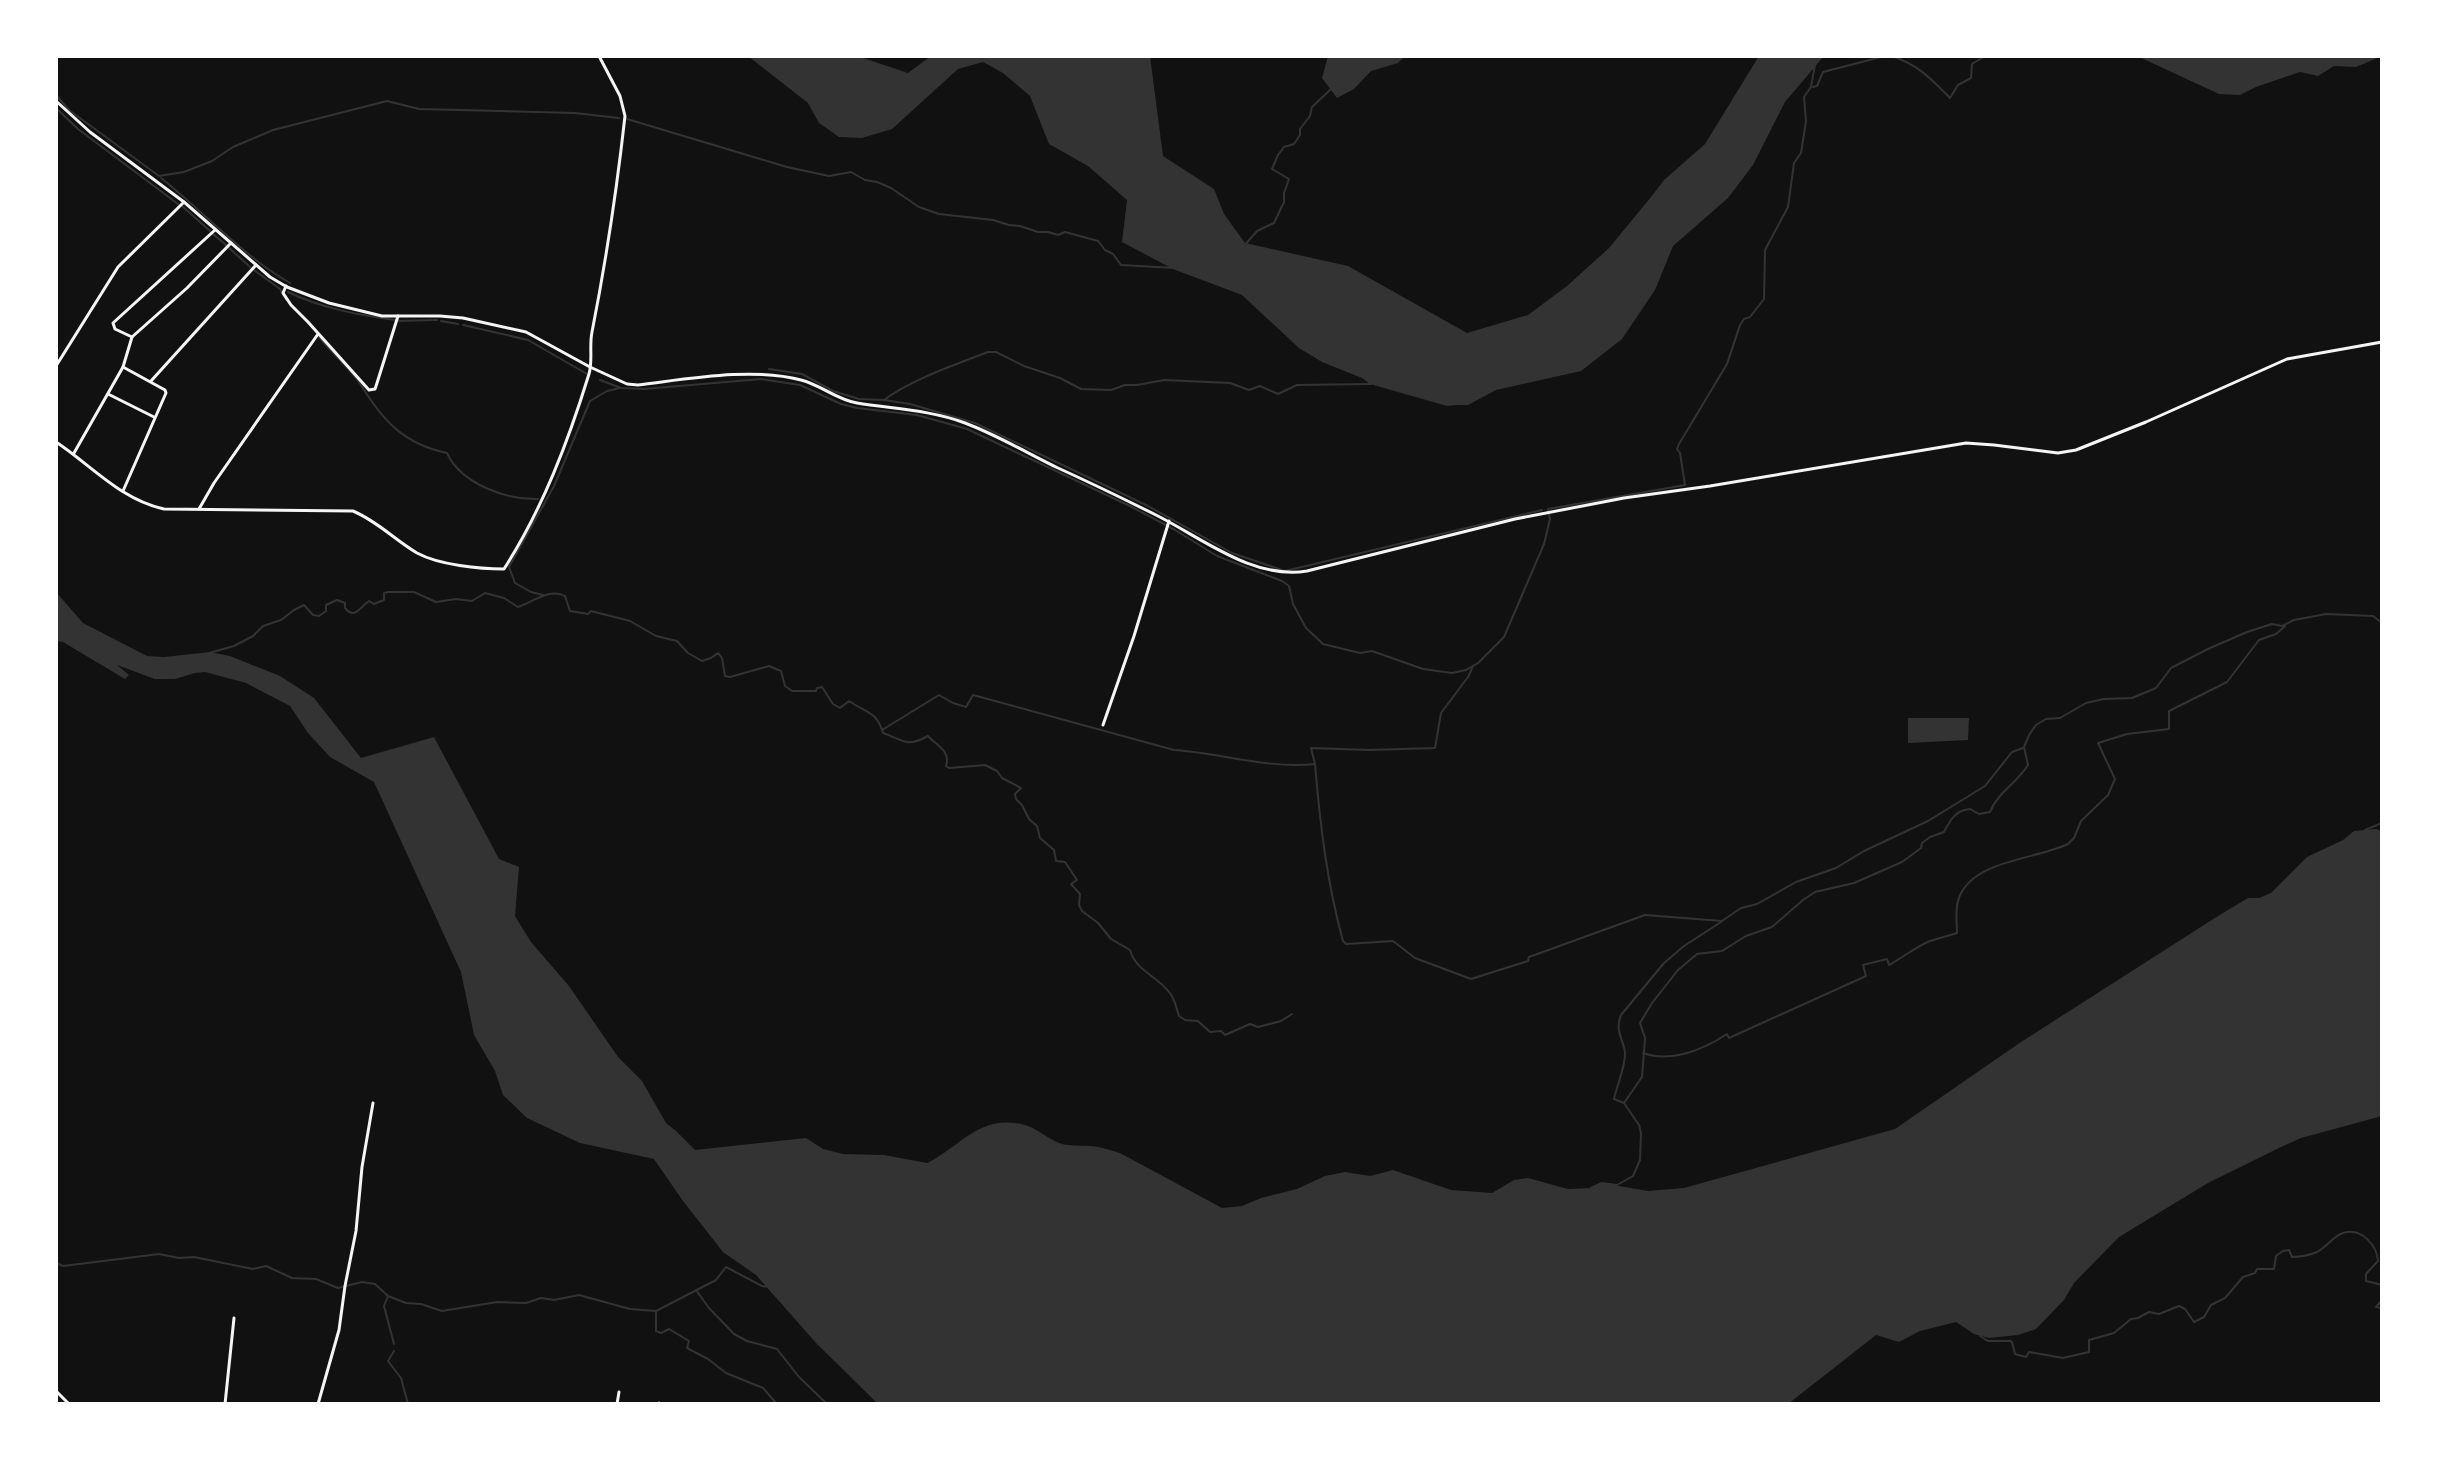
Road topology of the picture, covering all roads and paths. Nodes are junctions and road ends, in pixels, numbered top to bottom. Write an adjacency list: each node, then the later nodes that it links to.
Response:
1 (599, 56): 14 (street)
2 (56, 101): 3 (street)
3 (184, 202): 4 (street); 12 (street)
4 (215, 230): 5 (street); 10 (street)
5 (231, 243): 6 (street); 10 (street)
6 (256, 265): 7 (street); 15 (street)
7 (286, 286): 8 (street); 9 (street)
8 (398, 316): 9 (street); 14 (street)
9 (318, 334): 21 (street)
10 (132, 337): 13 (street)
11 (2382, 342): 22 (street)
12 (56, 366)
13 (123, 367): 15 (street); 16 (street)
14 (590, 367): 21 (street); 22 (street)
15 (150, 382): 17 (street)
16 (108, 394): 17 (street); 19 (street)
17 (154, 417): 20 (street)
18 (56, 442): 19 (street)
19 (74, 453): 20 (street)
20 (123, 491): 21 (street)
21 (198, 510)
22 (1169, 521): 23 (street)
23 (1103, 725)
24 (373, 1103): 30 (street)
25 (234, 1318): 29 (street)
26 (56, 1391): 28 (street)
27 (619, 1392): 31 (street)
28 (69, 1404)
29 (225, 1404)
30 (318, 1404)
31 (617, 1404)

